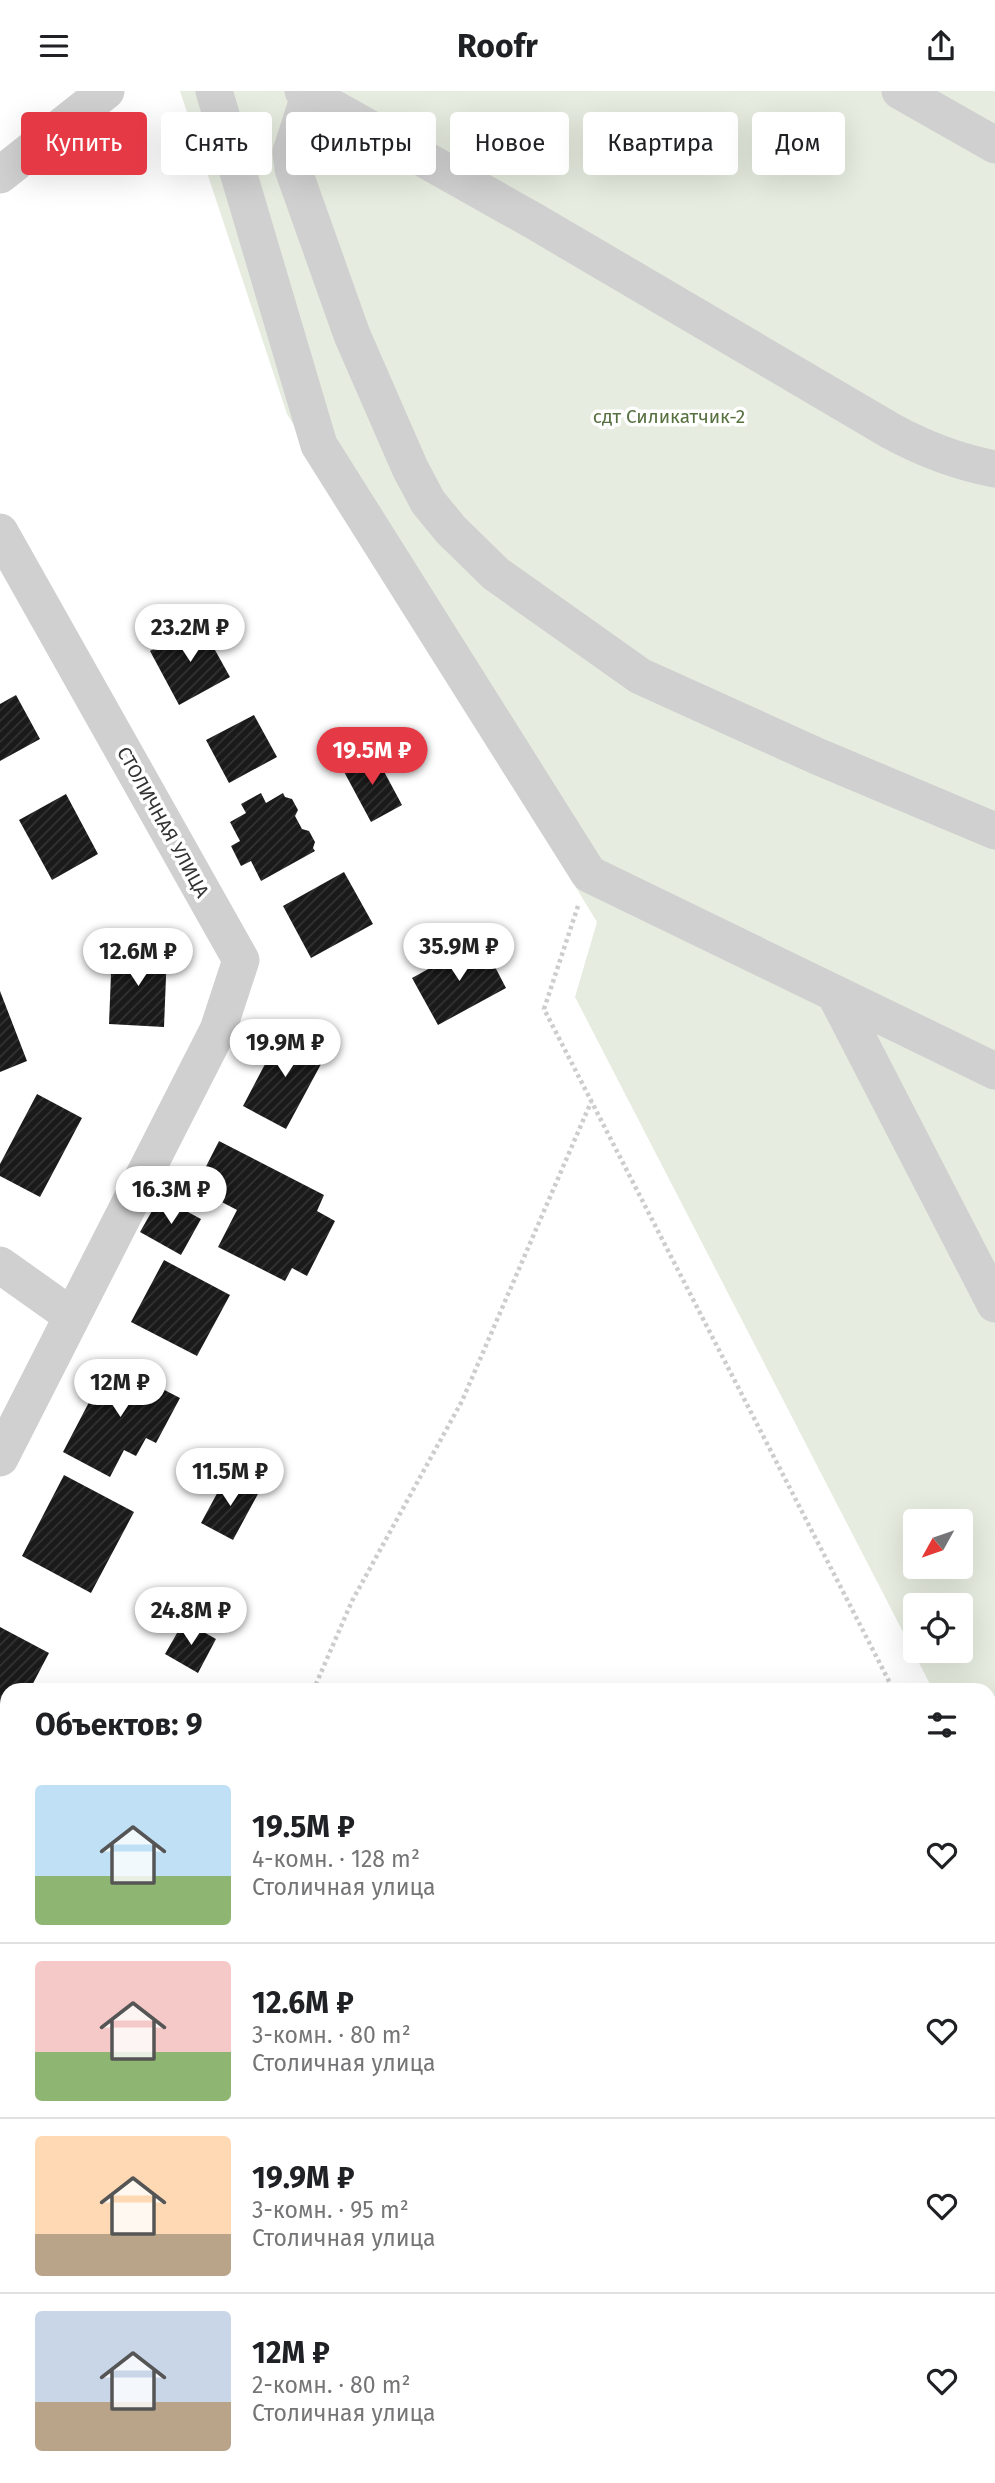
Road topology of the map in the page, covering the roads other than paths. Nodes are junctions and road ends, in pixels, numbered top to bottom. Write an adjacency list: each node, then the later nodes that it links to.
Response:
1 (106, 91): 6 (street)
2 (214, 91): 10 (street)
3 (900, 91): 5 (street)
4 (306, 93): 7 (street); 9 (street)
5 (995, 145)
6 (0, 175)
7 (995, 469)
8 (0, 532): 14 (street, СТОЛИЧНАЯ УЛИЦА)
9 (995, 831)
10 (835, 993): 11 (street); 13 (street)
11 (995, 1071)
12 (0, 1265): 14 (street)
13 (995, 1304)
14 (74, 1313): 15 (street, СТОЛИЧНАЯ УЛИЦА)
15 (0, 1458)

